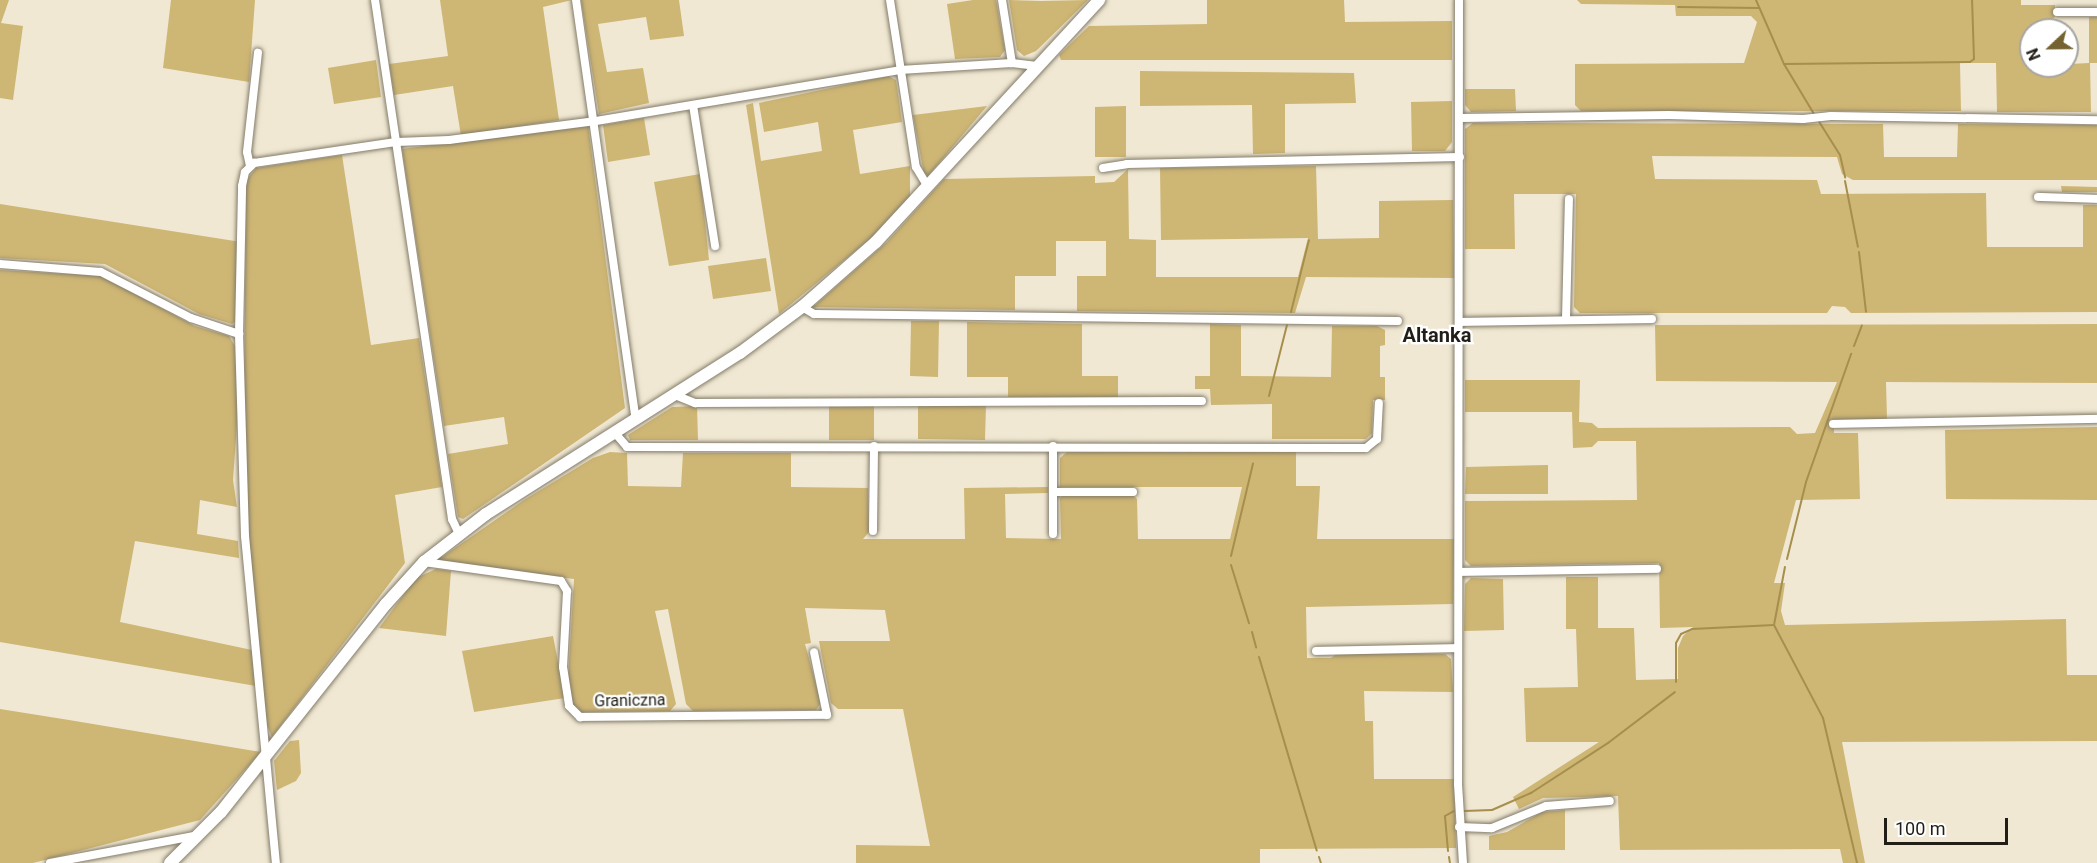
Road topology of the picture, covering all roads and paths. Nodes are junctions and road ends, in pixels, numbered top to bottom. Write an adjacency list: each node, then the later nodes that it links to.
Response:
1 (375, 0): 17 (street)
2 (576, 0): 16 (street)
3 (890, 0): 12 (street)
4 (1002, 0): 10 (street)
5 (1099, 0): 11 (street)
6 (1459, 0): 14 (street)
7 (2057, 12): 8 (street)
8 (2097, 12)
9 (258, 53): 19 (street)
10 (1012, 63): 11 (street); 12 (street)
11 (1036, 66): 21 (street)
12 (900, 70): 13 (street); 21 (street)
13 (693, 105): 16 (street); 25 (street)
14 (1460, 118): 15 (street); 18 (street)
15 (2097, 120)
16 (596, 121): 17 (street); 36 (street)
17 (397, 142): 19 (street); 45 (street)
18 (1460, 157): 20 (street); 31 (street)
19 (250, 166): 32 (street)
20 (1103, 168)
21 (928, 187): 27 (street)
22 (2038, 197): 24 (street)
23 (1569, 199): 28 (street)
24 (2097, 199)
25 (715, 246)
26 (0, 264): 32 (street)
27 (802, 307): 30 (street); 33 (street)
28 (1566, 319): 29 (street); 31 (street)
29 (1652, 320)
30 (1398, 321)
31 (1459, 322): 49 (street)
32 (239, 334): 53 (street)
33 (675, 394): 34 (street); 36 (street)
34 (1202, 401)
35 (1379, 403): 41 (street)
36 (636, 419): 39 (street)
37 (2097, 419): 38 (street)
38 (1833, 424)
39 (615, 433): 40 (street); 45 (street)
40 (874, 446): 41 (street); 44 (street)
41 (1053, 446): 42 (street)
42 (1053, 492): 43 (street); 46 (street)
43 (1133, 492)
44 (873, 531)
45 (459, 534): 47 (street)
46 (1053, 534)
47 (424, 562): 52 (street, Graniczna); 53 (street)
48 (1657, 569): 49 (street)
49 (1459, 572): 50 (street)
50 (1458, 648): 51 (street); 55 (street)
51 (1316, 651)
52 (814, 652)
53 (268, 755): 56 (street); 59 (street)
54 (1610, 801): 55 (street)
55 (1459, 827): 60 (street)
56 (202, 834): 57 (street); 58 (street)
57 (50, 863)
58 (170, 863)
59 (276, 863)
60 (1463, 863)

